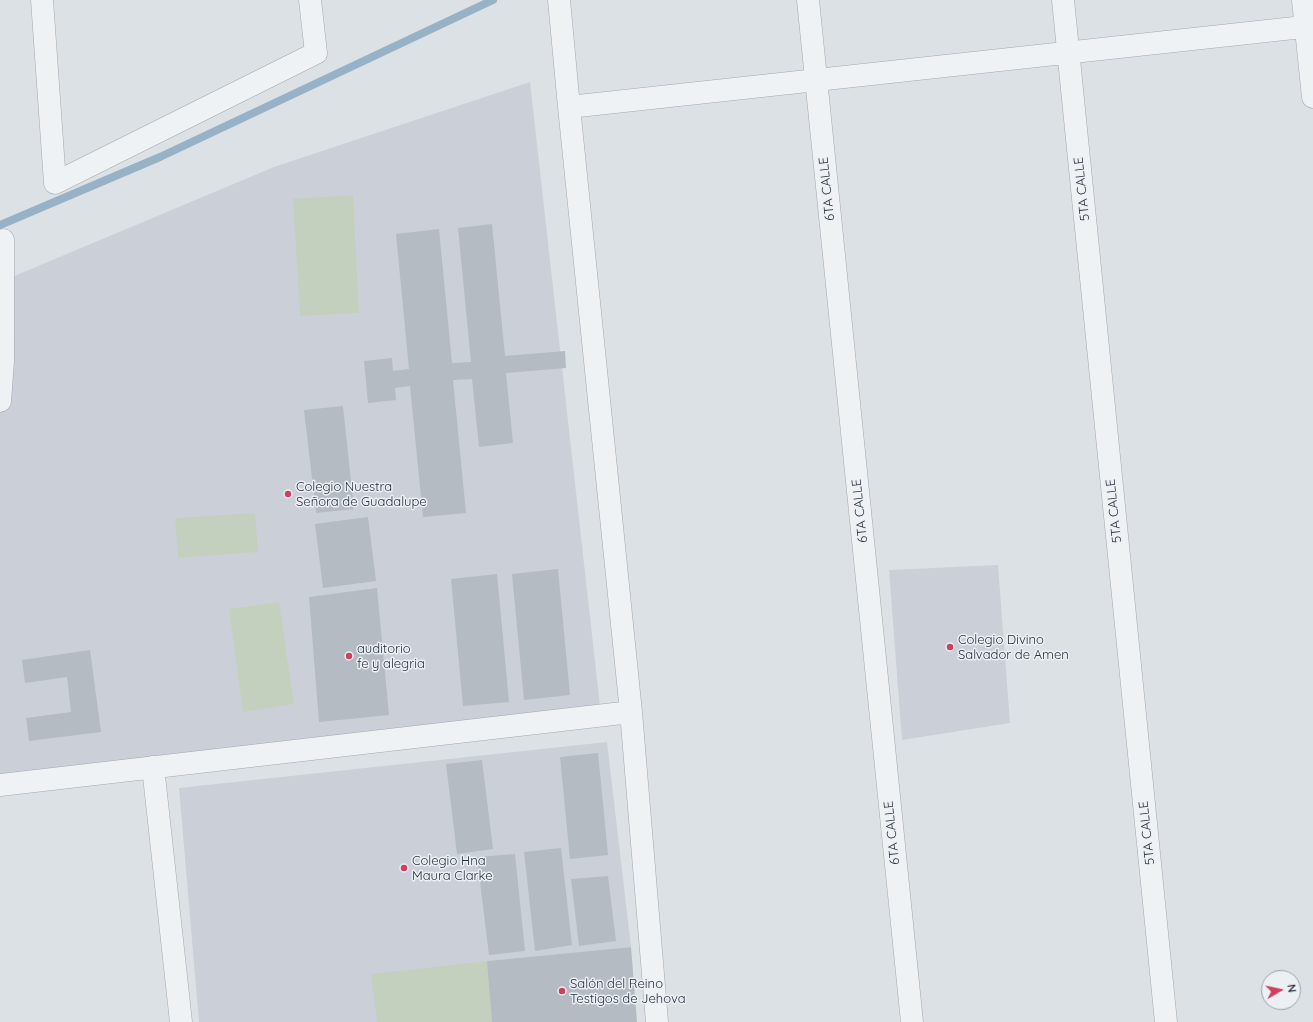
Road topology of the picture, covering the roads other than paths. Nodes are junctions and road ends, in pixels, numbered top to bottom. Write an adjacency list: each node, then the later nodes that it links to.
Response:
1 (42, 0): 2 (street)
2 (310, 0)
3 (559, 0): 11 (street)
4 (808, 0): 9 (street, 6TA CALLE)
5 (1063, 0): 8 (street, 5TA CALLE)
6 (1303, 0): 7 (street)
7 (1310, 27): 8 (street); 10 (street)
8 (1068, 53): 9 (street); 20 (street, 5TA CALLE)
9 (815, 80): 11 (street); 19 (street, 6TA CALLE)
10 (1313, 97)
11 (569, 107): 14 (street)
12 (3, 240): 13 (street)
13 (0, 401)
14 (631, 712): 15 (street); 18 (street)
15 (153, 767): 16 (street); 17 (street)
16 (0, 785)
17 (181, 1022)
18 (657, 1022)
19 (912, 1022)
20 (1166, 1022)

